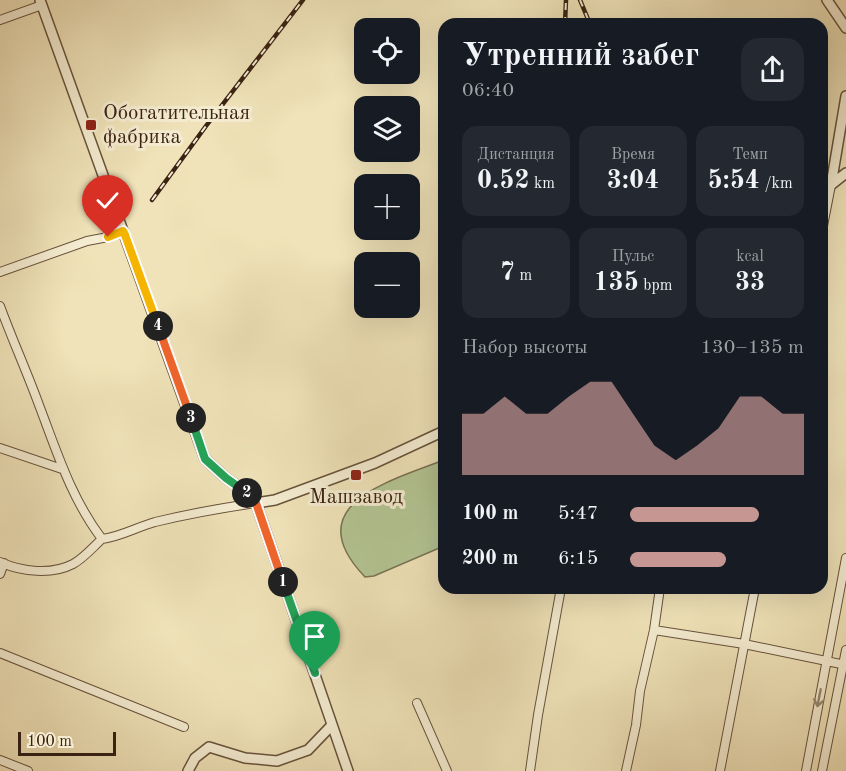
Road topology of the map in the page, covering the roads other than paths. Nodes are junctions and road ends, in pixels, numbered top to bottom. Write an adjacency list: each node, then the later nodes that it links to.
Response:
1 (827, 0): 4 (street)
2 (41, 2): 3 (street); 10 (street)
3 (0, 20)
4 (846, 28)
5 (846, 96): 7 (street)
6 (846, 173): 7 (street)
7 (831, 185): 8 (street); 9 (street)
8 (828, 187)
9 (828, 200)
10 (123, 231): 11 (street); 16 (street)
11 (0, 272)
12 (0, 306): 15 (street)
13 (438, 434): 16 (street)
14 (0, 448): 15 (street)
15 (62, 469): 17 (street)
16 (256, 503): 17 (street); 31 (street)
17 (102, 539): 19 (street)
18 (846, 558): 28 (street)
19 (2, 562): 20 (street)
20 (0, 574)
21 (560, 594): 38 (street)
22 (659, 594): 24 (street)
23 (754, 594): 25 (street)
24 (654, 630): 25 (street); 39 (street)
25 (744, 644): 28 (street); 40 (street)
26 (846, 650): 29 (street)
27 (0, 653): 32 (street)
28 (826, 661): 29 (street); 41 (street, one-way to 41)
29 (845, 665): 42 (street)
30 (417, 703): 37 (street)
31 (332, 725): 35 (street); 36 (street)
32 (184, 727)
33 (0, 760): 34 (street)
34 (28, 771)
35 (188, 771)
36 (348, 771)
37 (447, 771)
38 (530, 771)
39 (626, 771)
40 (720, 771)
41 (806, 771)
42 (822, 771)

